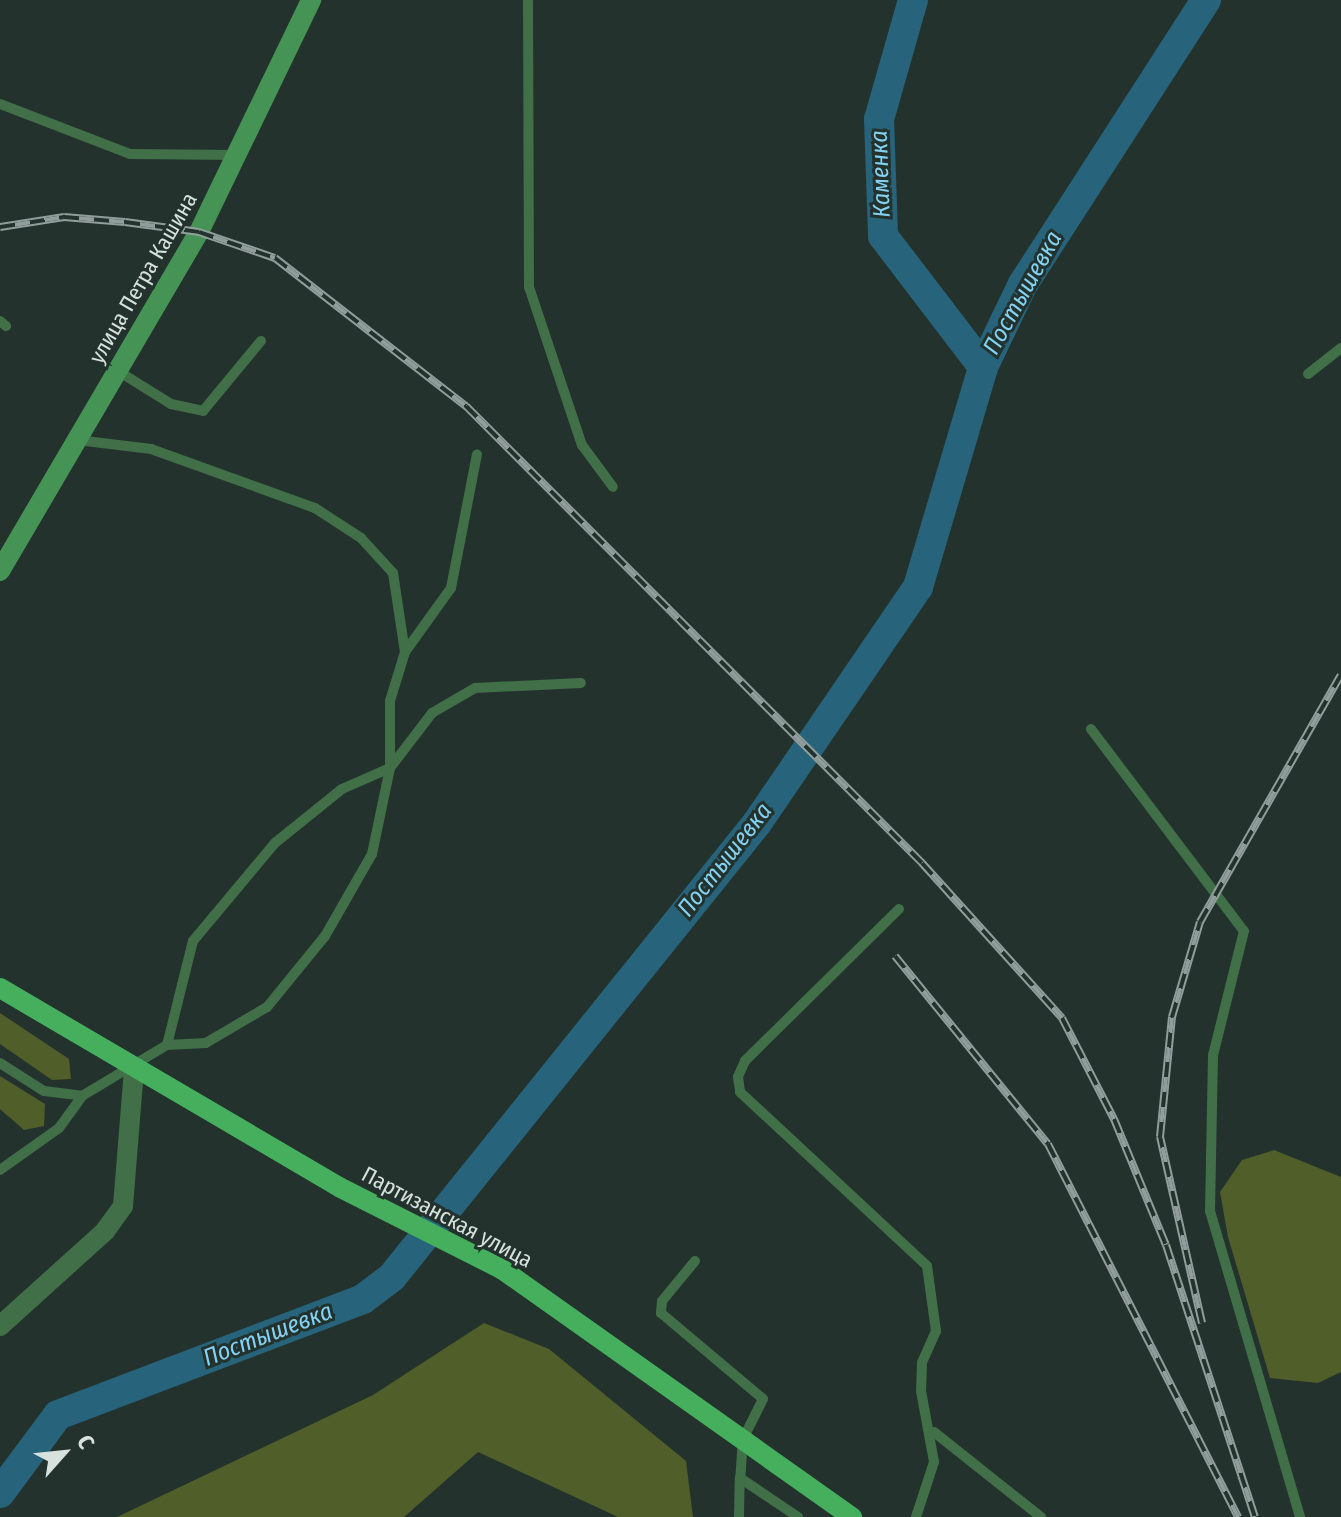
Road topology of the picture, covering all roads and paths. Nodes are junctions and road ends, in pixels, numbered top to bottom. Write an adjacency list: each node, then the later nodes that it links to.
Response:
1 (311, 0): 4 (main road, улица Петра Кашина)
2 (528, 0): 11 (lane)
3 (0, 104): 4 (lane)
4 (240, 154): 7 (main road, улица Петра Кашина)
5 (261, 341): 7 (lane)
6 (1341, 348): 8 (lane)
7 (118, 371): 9 (main road, улица Петра Кашина)
8 (1308, 374)
9 (77, 440): 12 (main road, улица Петра Кашина); 13 (lane)
10 (477, 454): 13 (lane)
11 (613, 487)
12 (0, 571)
13 (405, 652): 16 (lane)
14 (581, 683): 16 (lane)
15 (1091, 729): 34 (lane)
16 (390, 768): 19 (lane); 19 (lane)
17 (899, 909): 26 (lane)
18 (0, 988): 21 (main road, Партизанская улица)
19 (167, 1045): 21 (lane)
20 (0, 1063): 22 (lane)
21 (134, 1069): 22 (lane); 25 (street); 27 (main road, Партизанская улица)
22 (82, 1096): 23 (lane)
23 (1, 1167)
24 (695, 1261): 27 (lane)
25 (0, 1326)
26 (934, 1432): 32 (lane); 33 (lane)
27 (743, 1439): 28 (lane); 31 (main road, Партизанская улица)
28 (740, 1478): 29 (lane); 30 (lane)
29 (739, 1517)
30 (798, 1517)
31 (852, 1517)
32 (916, 1517)
33 (1041, 1517)
34 (1300, 1517)

